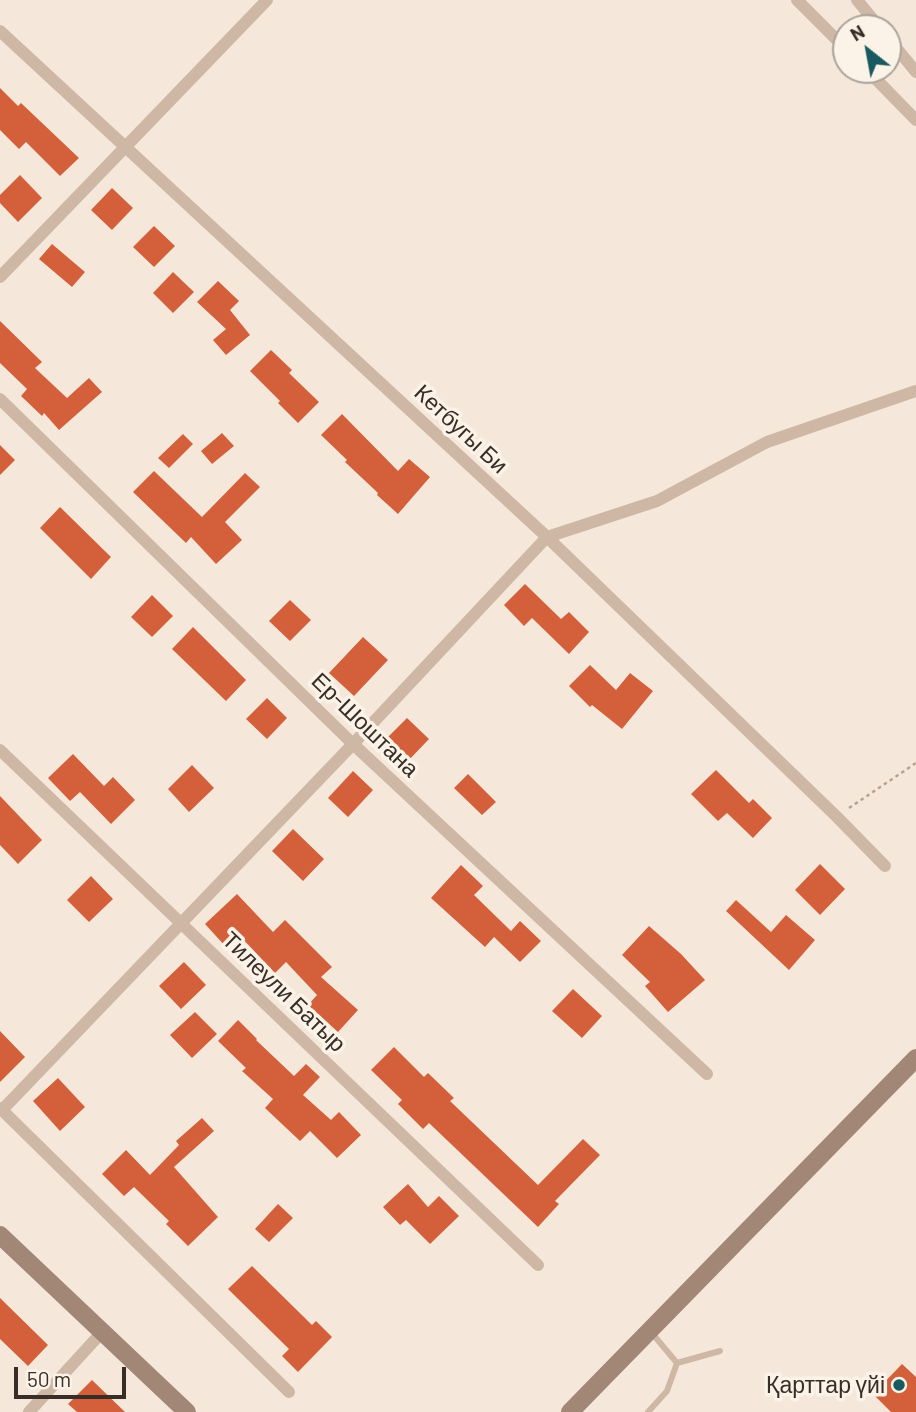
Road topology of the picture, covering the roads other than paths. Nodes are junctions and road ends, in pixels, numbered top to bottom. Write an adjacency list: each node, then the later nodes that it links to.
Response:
1 (267, 0): 11 (street)
2 (797, 0): 6 (street)
3 (857, 0): 4 (street)
4 (868, 14)
5 (0, 31): 11 (street, Кетбугы Би)
6 (832, 35)
7 (902, 55): 8 (street)
8 (916, 72)
9 (881, 84): 10 (street)
10 (916, 120)
11 (125, 146): 12 (street); 15 (street, Кетбугы Би)
12 (0, 276)
13 (916, 391): 15 (street)
14 (0, 399): 16 (street, Ер-Шоштана)
15 (548, 537): 16 (street); 18 (street, Кетбугы Би)
16 (353, 744): 19 (street); 21 (street, Ер-Шоштана)
17 (0, 750): 19 (street, Тилеули Батыр)
18 (886, 866)
19 (181, 922): 22 (street); 24 (street, Тилеули Батыр)
20 (916, 1058): 25 (main road)
21 (707, 1074)
22 (1, 1109): 29 (street)
23 (0, 1235): 26 (main road)
24 (538, 1265)
25 (649, 1331): 28 (lane); 32 (main road)
26 (102, 1332): 30 (street); 31 (main road)
27 (720, 1351): 28 (lane)
28 (677, 1363): 33 (lane)
29 (289, 1392)
30 (29, 1412)
31 (187, 1412)
32 (570, 1412)
33 (648, 1412)

